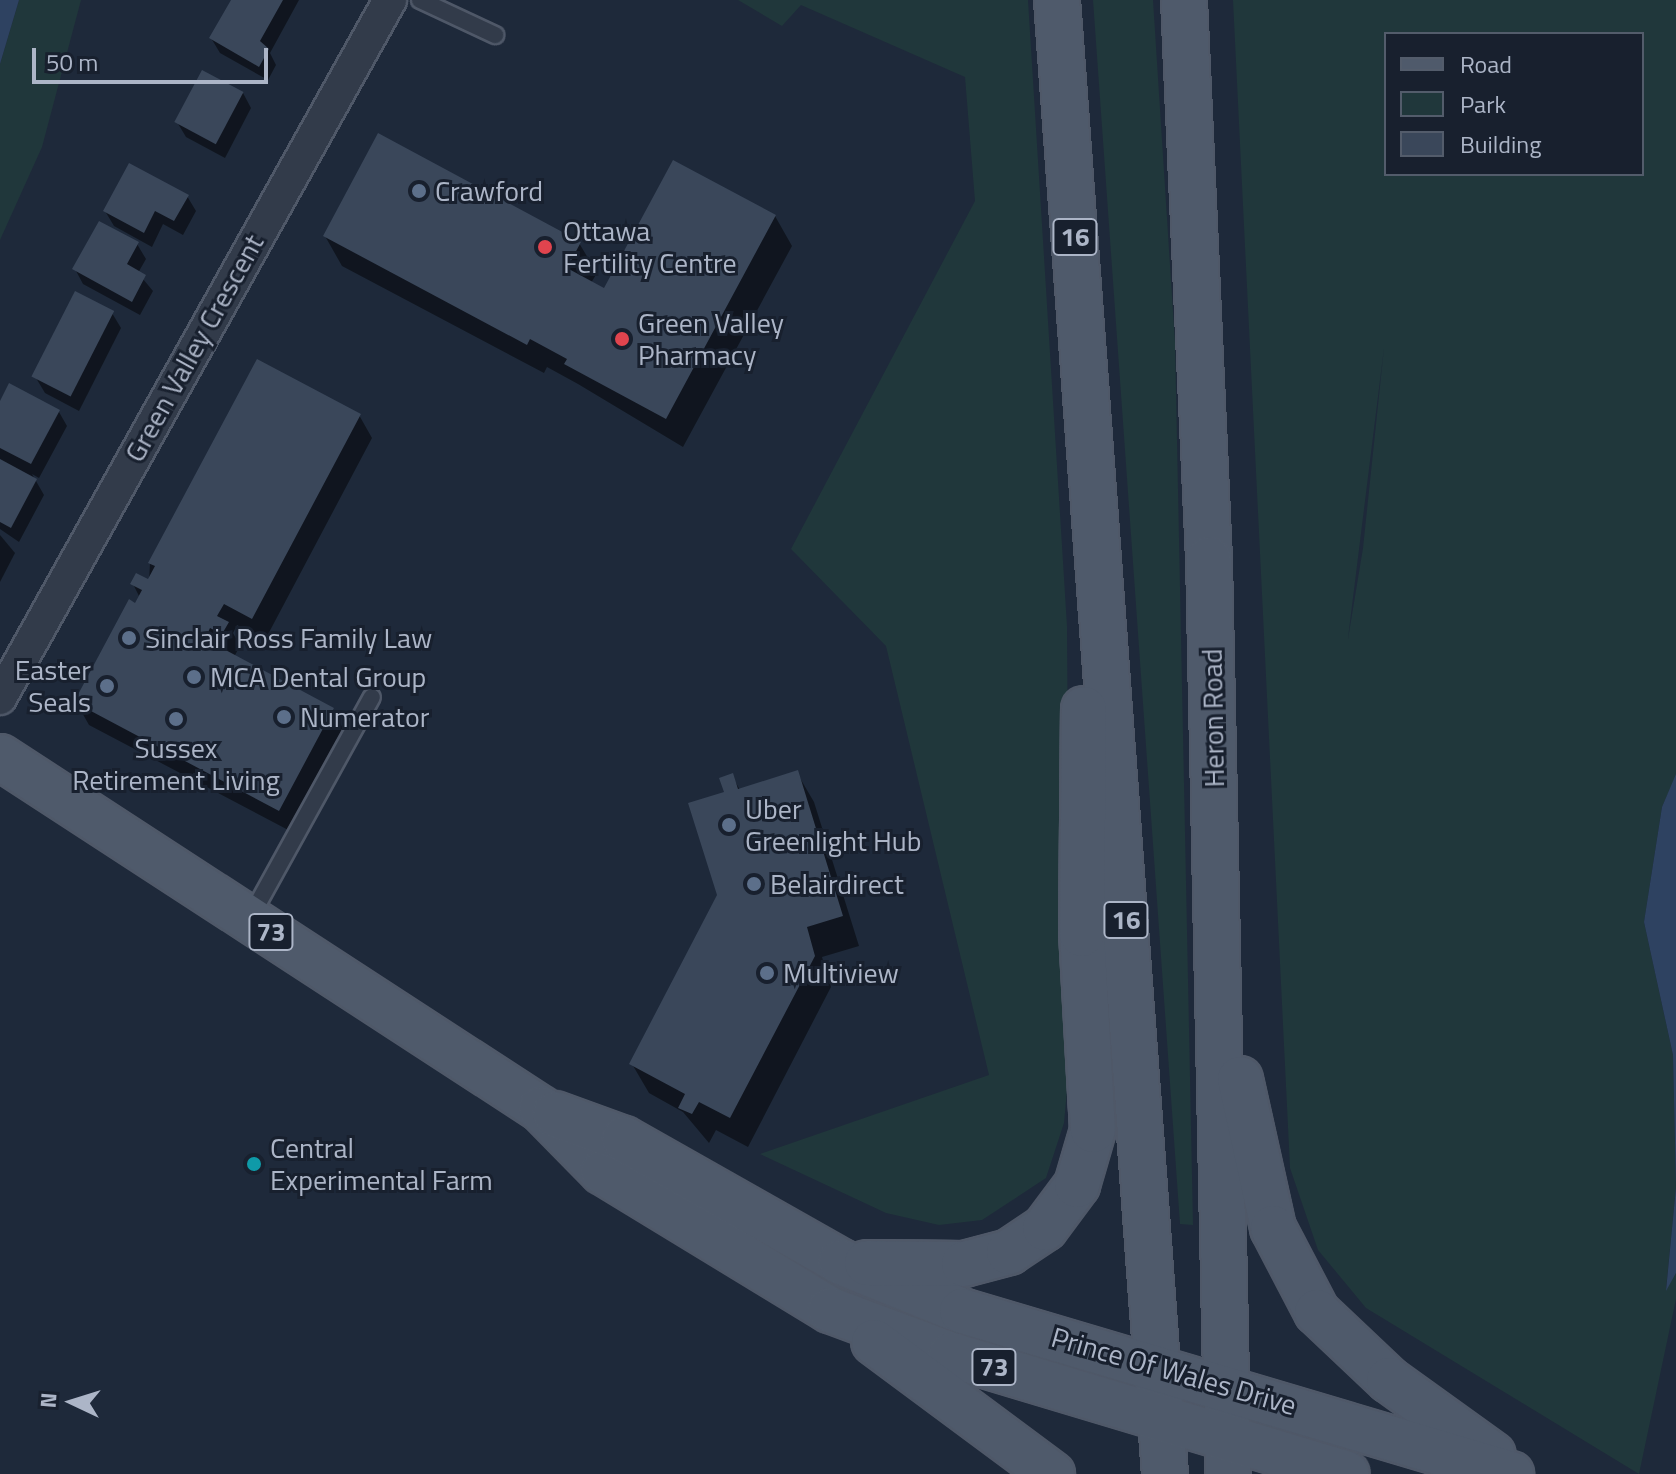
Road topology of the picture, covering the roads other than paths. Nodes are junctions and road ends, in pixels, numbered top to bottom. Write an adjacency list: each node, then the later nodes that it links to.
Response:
1 (390, 0): 8 (street, Green Valley Crescent)
2 (420, 0): 5 (lane)
3 (1057, 0): 6 (main road, 16)
4 (1184, 0): 11 (main road, Heron Road)
5 (495, 35)
6 (1093, 474): 13 (main road); 15 (main road, 16)
7 (372, 697): 10 (lane)
8 (0, 698)
9 (0, 757): 10 (main road, Prince Of Wales Drive / 73)
10 (250, 918): 12 (main road, Prince Of Wales Drive / 73)
11 (1219, 983): 16 (main road, Heron Road); 23 (main road)
12 (541, 1109): 13 (main road, Prince Of Wales Drive / 73); 14 (main road, Prince Of Wales Drive / 73)
13 (841, 1262): 15 (main road, Prince Of Wales Drive / 73)
14 (830, 1310): 17 (main road, Prince Of Wales Drive / 73); 19 (main road)
15 (1158, 1366): 16 (main road, Prince Of Wales Drive / 73); 17 (main road, 16)
16 (1224, 1383): 18 (main road, Heron Road); 22 (main road, Prince Of Wales Drive / 73)
17 (1160, 1418): 18 (main road, Prince Of Wales Drive / 73); 20 (main road, 16)
18 (1227, 1455): 21 (main road, Prince Of Wales Drive / 73)
19 (1052, 1474)
20 (1165, 1474)
21 (1347, 1474)
22 (1511, 1474)
23 (1519, 1474)

